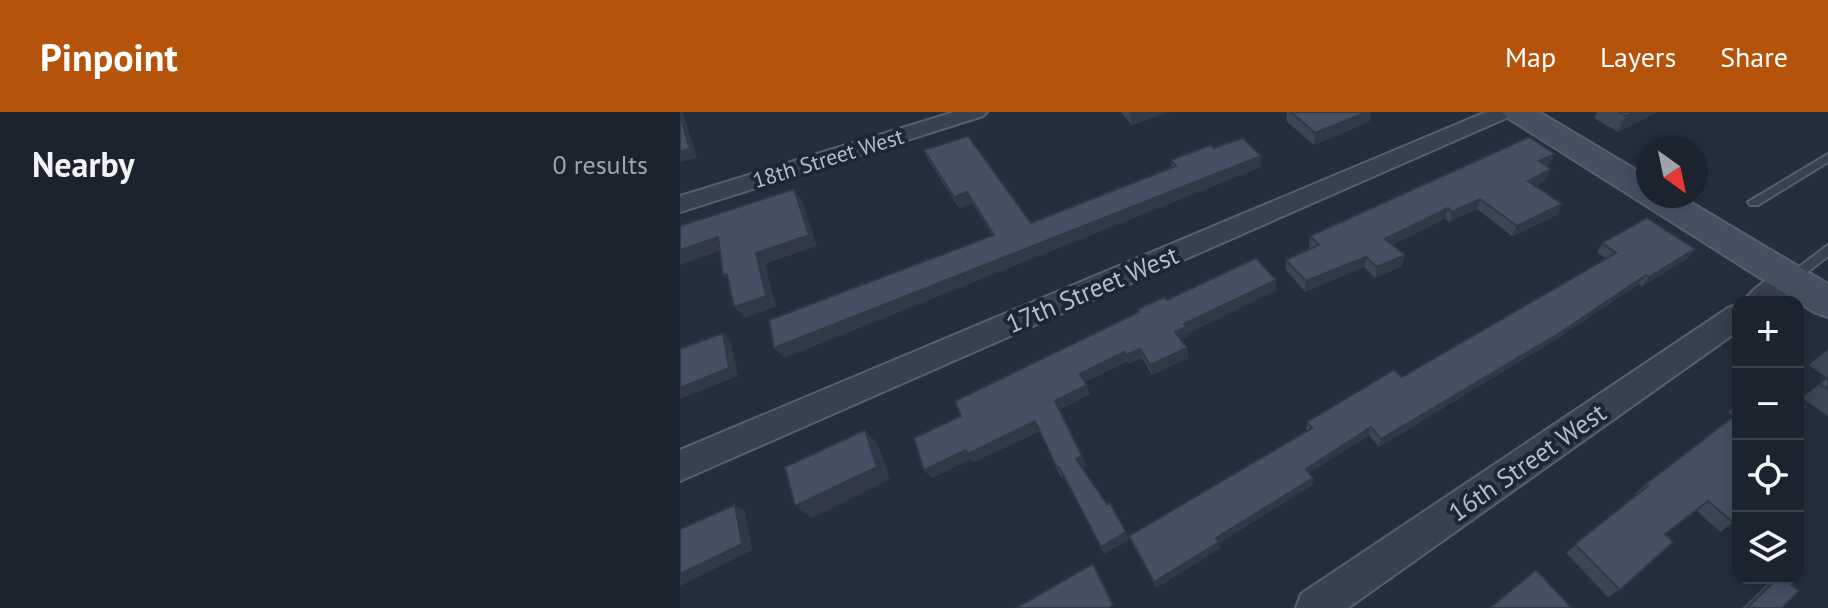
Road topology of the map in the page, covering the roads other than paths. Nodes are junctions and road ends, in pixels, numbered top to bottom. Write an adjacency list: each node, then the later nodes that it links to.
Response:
1 (976, 112): 7 (street, 18th Street West)
2 (1504, 112): 14 (street, 17th Street West)
3 (1518, 112): 5 (street)
4 (1827, 160): 6 (lane)
5 (1636, 185)
6 (1754, 202)
7 (680, 204)
8 (1675, 208): 10 (street)
9 (1828, 249): 10 (lane)
10 (1791, 279): 11 (street); 12 (street)
11 (1767, 296)
12 (1828, 302)
13 (1732, 320): 15 (street, 16th Street West)
14 (680, 466)
15 (1315, 608)

